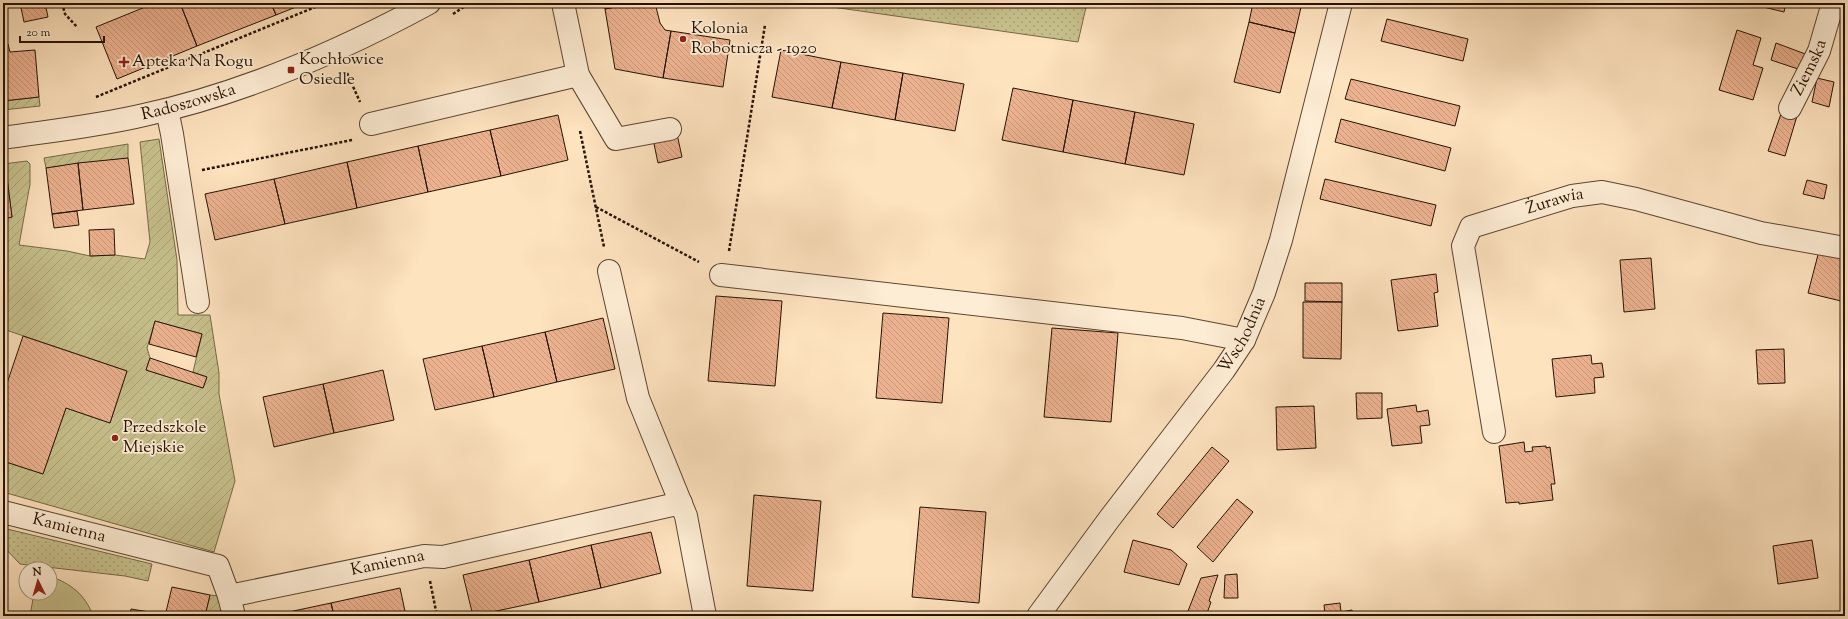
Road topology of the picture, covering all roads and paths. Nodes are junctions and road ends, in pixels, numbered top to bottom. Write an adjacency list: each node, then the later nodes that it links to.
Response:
1 (62, 3): 8 (path)
2 (325, 3): 11 (path)
3 (428, 3): 13 (street, Radoszowska)
4 (563, 3): 10 (street)
5 (1341, 3): 25 (street, Wschodnia)
6 (1833, 3): 12 (street, Ziemska)
7 (765, 25): 20 (path)
8 (77, 27)
9 (347, 73): 14 (path)
10 (578, 75): 14 (street); 16 (street)
11 (90, 100)
12 (1790, 108)
13 (167, 110): 17 (street, Radoszowska); 24 (street)
14 (371, 124): 18 (path)
15 (579, 129): 19 (path)
16 (670, 129)
17 (3, 138)
18 (205, 170)
19 (595, 207): 22 (path); 23 (path)
20 (731, 242)
21 (1845, 248): 26 (street, Żurawia)
22 (607, 261): 27 (street)
23 (721, 274): 25 (street)
24 (198, 302)
25 (1244, 340): 33 (street, Wschodnia)
26 (1494, 432)
27 (681, 503): 29 (street, Kamienna); 32 (street)
28 (3, 512): 30 (street, Kamienna)
29 (424, 556): 30 (street, Kamienna); 31 (path)
30 (232, 606)
31 (437, 616)
32 (705, 616)
33 (1038, 616)

